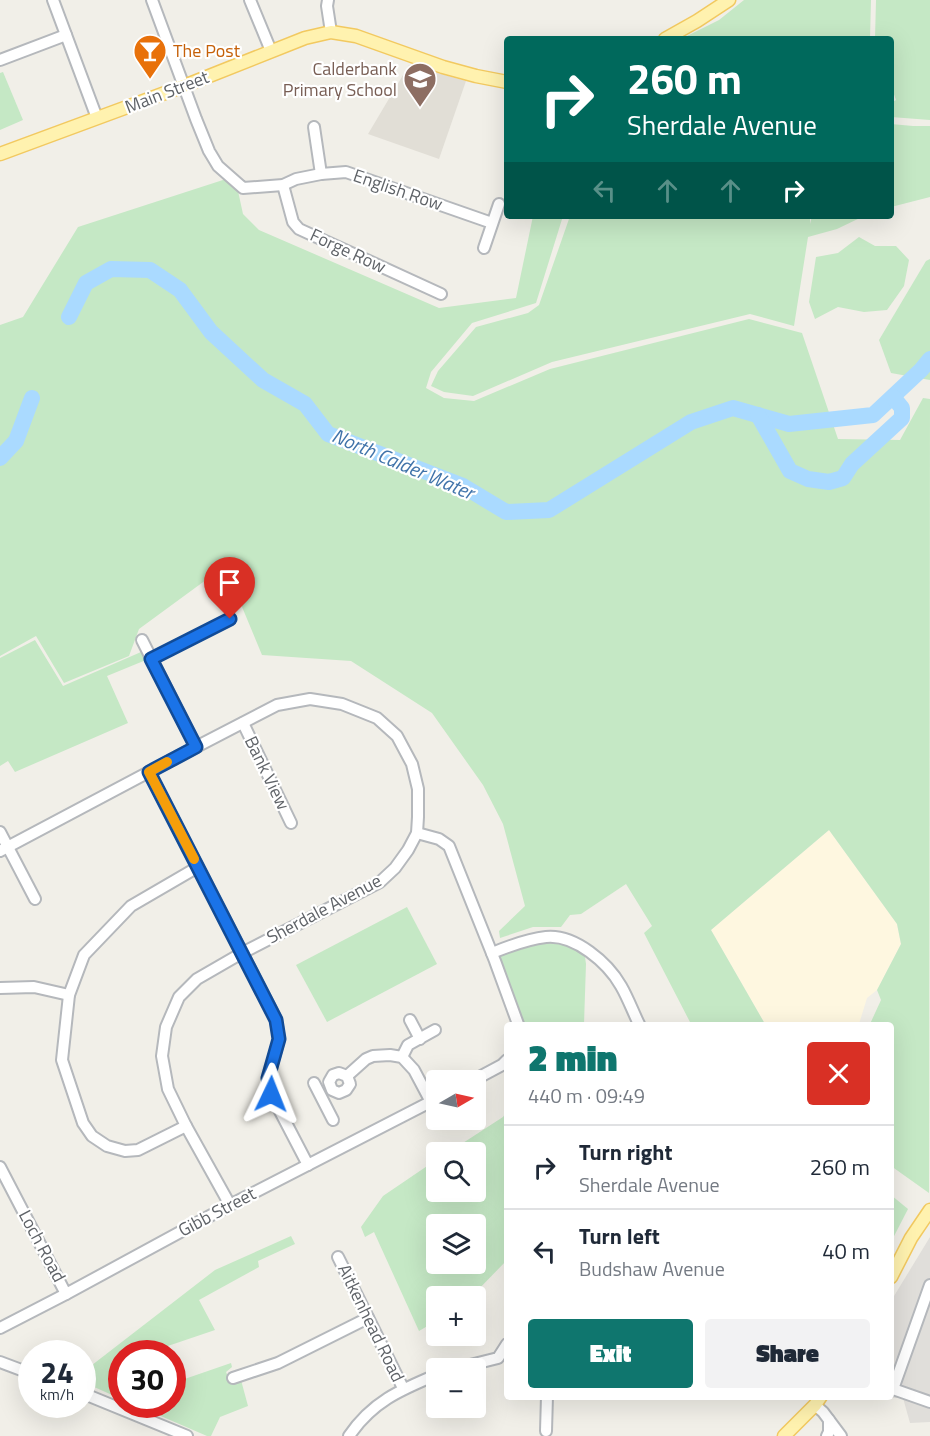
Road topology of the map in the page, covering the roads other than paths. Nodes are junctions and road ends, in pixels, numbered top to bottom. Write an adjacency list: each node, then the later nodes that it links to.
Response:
1 (53, 0): 7 (street)
2 (152, 0): 12 (street, English Row)
3 (250, 0): 9 (street)
4 (328, 0): 6 (street)
5 (729, 0): 8 (main road)
6 (331, 32): 9 (main road, Main Street); 11 (main road, Main Street)
7 (66, 35): 10 (street); 13 (street)
8 (670, 36)
9 (271, 51): 12 (main road, Main Street)
10 (0, 60)
11 (504, 81)
12 (184, 86): 13 (main road, Main Street); 17 (street, English Row)
13 (97, 118): 15 (main road, Main Street)
14 (314, 127): 16 (street)
15 (0, 154)
16 (321, 174): 17 (street, English Row); 19 (street, English Row)
17 (283, 185): 21 (street, Forge Row)
18 (499, 204): 19 (street)
19 (492, 223): 20 (street)
20 (484, 248)
21 (441, 294)
22 (230, 619): 24 (street)
23 (142, 640): 24 (street)
24 (151, 659): 26 (street)
25 (243, 723): 26 (street, Sherdale Avenue); 28 (street, Bank View); 30 (street, Sherdale Avenue)
26 (196, 747): 27 (street, Sherdale Avenue)
27 (149, 772): 31 (street, Sherdale Avenue); 32 (street)
28 (291, 823)
29 (0, 832): 31 (street)
30 (417, 833): 34 (street); 35 (street, Sherdale Avenue)
31 (4, 849): 33 (street)
32 (198, 867): 35 (street); 37 (street)
33 (35, 899)
34 (492, 953): 39 (street); 40 (street)
35 (242, 954): 49 (street, Sherdale Avenue); 50 (street)
36 (0, 988): 37 (street)
37 (69, 995): 49 (street)
38 (410, 1020): 42 (street)
39 (518, 1022)
40 (638, 1022)
41 (435, 1030): 42 (street)
42 (420, 1039): 43 (street)
43 (402, 1057): 46 (street); 48 (street)
44 (504, 1063): 45 (street)
45 (486, 1074)
46 (426, 1089)
47 (426, 1105): 50 (street, Gibb Street)
48 (333, 1120)
49 (186, 1126): 52 (street, Sherdale Avenue)
50 (308, 1165): 52 (street, Gibb Street)
51 (0, 1167): 57 (street, Loch Road)
52 (230, 1205): 57 (street, Gibb Street)
53 (930, 1210): 55 (main road)
54 (338, 1257): 58 (street, Aitkenhead Road)
55 (894, 1270)
56 (930, 1285): 66 (street)
57 (66, 1294): 59 (street, Gibb Street)
58 (368, 1318): 64 (street); 67 (street, Aitkenhead Road)
59 (0, 1328)
60 (503, 1357): 61 (street)
61 (486, 1361)
62 (0, 1362): 63 (street)
63 (18, 1369)
64 (233, 1378)
65 (426, 1379): 67 (street)
66 (894, 1386)
67 (403, 1388): 76 (street)
68 (894, 1389): 72 (street)
69 (96, 1399): 75 (street)
70 (547, 1400): 74 (street)
71 (818, 1401): 73 (street); 77 (main road)
72 (930, 1402)
73 (829, 1420): 78 (street); 79 (street)
74 (546, 1431)
75 (187, 1436)
76 (349, 1436)
77 (784, 1436)
78 (827, 1436)
79 (841, 1436)

